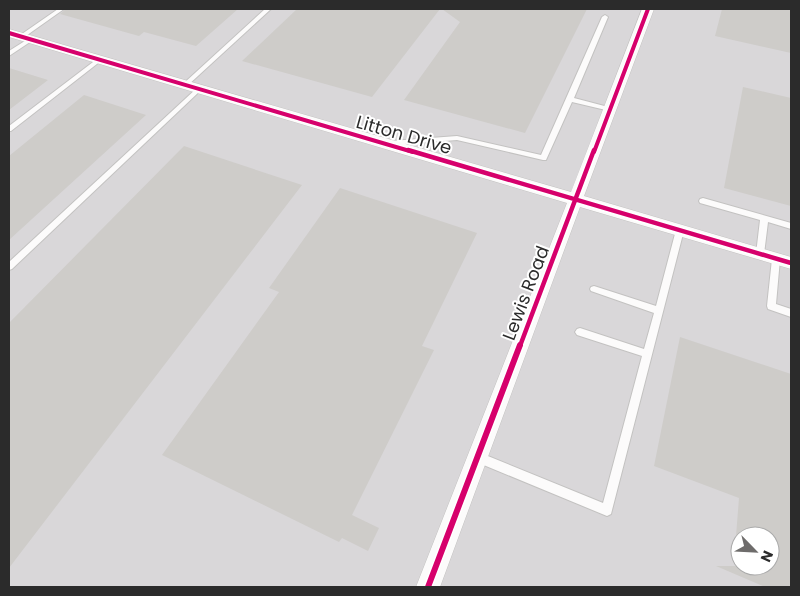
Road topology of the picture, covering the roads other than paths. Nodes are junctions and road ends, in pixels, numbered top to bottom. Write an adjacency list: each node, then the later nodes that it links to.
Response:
1 (61, 9): 5 (lane)
2 (268, 9): 8 (lane)
3 (648, 9): 10 (street, Lewis Road)
4 (605, 17): 9 (lane)
5 (20, 37): 6 (lane); 7 (street, Litton Drive)
6 (9, 54)
7 (99, 60): 8 (street, Litton Drive); 11 (lane)
8 (192, 87): 12 (street, Litton Drive); 21 (lane)
9 (570, 100): 10 (lane); 12 (lane)
10 (610, 109): 13 (street, Lewis Road)
11 (9, 129)
12 (385, 144): 13 (street, Litton Drive)
13 (576, 199): 17 (street, Litton Drive); 27 (street, Lewis Road)
14 (703, 201): 15 (lane)
15 (764, 218): 16 (lane); 18 (lane)
16 (791, 226)
17 (680, 230): 18 (street, Litton Drive); 23 (lane)
18 (760, 254): 19 (street, Litton Drive)
19 (776, 259): 20 (street, Litton Drive); 24 (lane)
20 (791, 263)
21 (9, 267)
22 (594, 289): 23 (lane)
23 (659, 311): 26 (lane)
24 (791, 313)
25 (580, 332): 26 (lane)
26 (648, 354): 27 (lane)
27 (478, 456): 28 (street, Lewis Road)
28 (428, 587)

